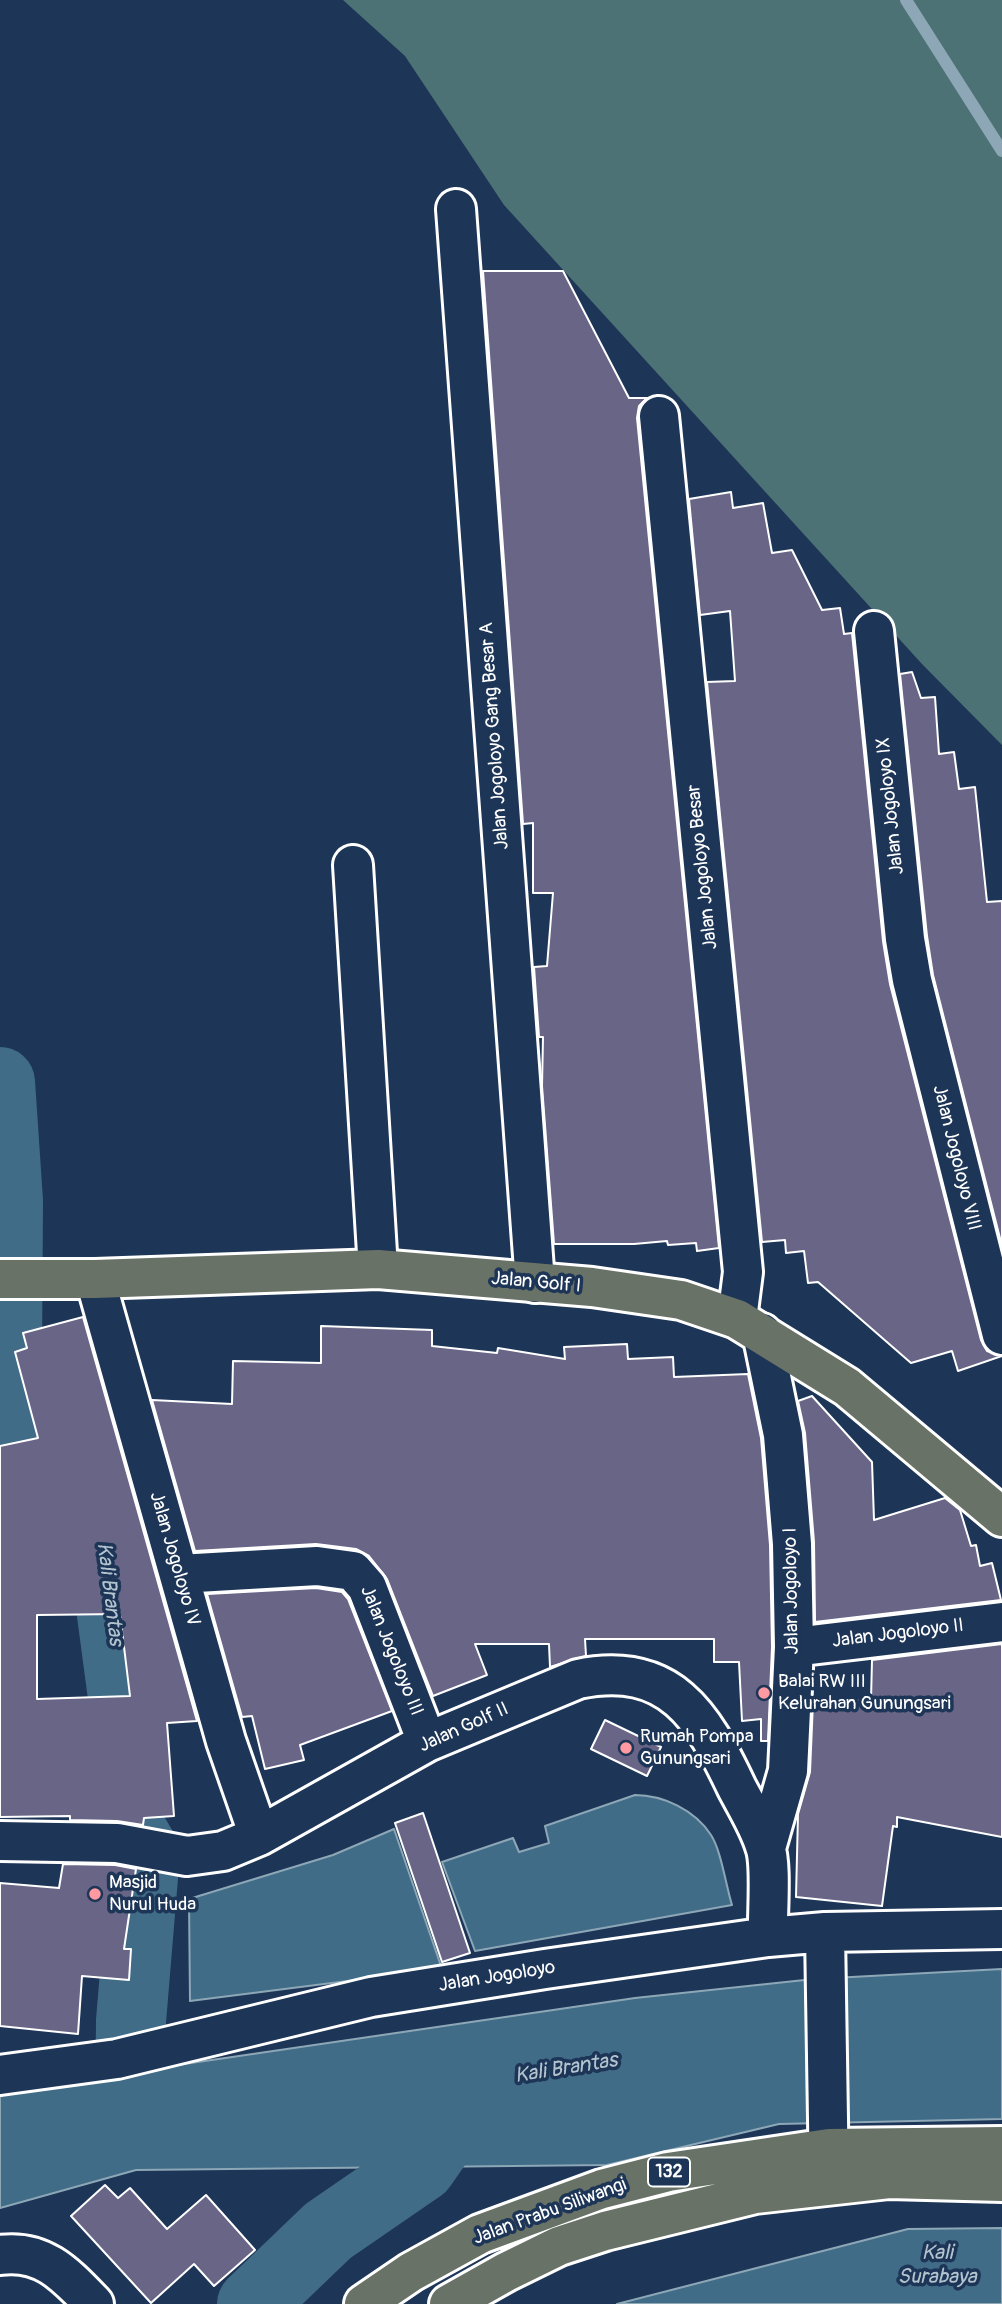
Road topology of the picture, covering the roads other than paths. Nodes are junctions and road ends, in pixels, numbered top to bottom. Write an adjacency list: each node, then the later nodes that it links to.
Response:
1 (456, 209): 7 (street, Jalan Jogoloyo Gang Besar A)
2 (659, 416): 10 (street, Jalan Jogoloyo Besar)
3 (874, 631): 5 (street, Jalan Jogoloyo IX)
4 (353, 865): 6 (street)
5 (912, 980): 11 (street, Jalan Jogoloyo VIII)
6 (378, 1269): 7 (main road, Jalan Golf I); 9 (main road, Jalan Golf I)
7 (534, 1273): 10 (main road, Jalan Golf I)
8 (12, 1279): 9 (main road, Jalan Golf I)
9 (95, 1279): 13 (street, Jalan Jogoloyo IV)
10 (749, 1326): 12 (main road, Jalan Golf I); 15 (street, Jalan Jogoloyo I)
11 (1002, 1335)
12 (1002, 1517)
13 (178, 1574): 16 (street, Jalan Jogoloyo III); 17 (street, Jalan Jogoloyo IV)
14 (1002, 1622): 15 (street, Jalan Jogoloyo II)
15 (794, 1647): 19 (street, Jalan Jogoloyo I)
16 (427, 1742): 17 (street, Jalan Golf II); 19 (street, Jalan Golf II)
17 (259, 1836): 18 (street, Jalan Golf II)
18 (0, 1841)
19 (766, 1848): 21 (street, Jalan Golf II)
20 (1002, 1929): 22 (street, Jalan Jogoloyo)
21 (768, 1937): 22 (street, Jalan Jogoloyo); 23 (street, Jalan Jogoloyo)
22 (825, 1950): 24 (street)
23 (0, 2075)
24 (829, 2136): 25 (main road, Jalan Prabu Siliwangi / 132); 27 (street); 30 (main road, Jalan Prabu Siliwangi / 132)
25 (1002, 2146)
26 (1002, 2182): 27 (main road, Jalan Prabu Siliwangi / 132)
27 (829, 2186): 31 (main road, Jalan Prabu Siliwangi / 132)
28 (0, 2255): 29 (street)
29 (94, 2304)
30 (364, 2304)
31 (449, 2304)

